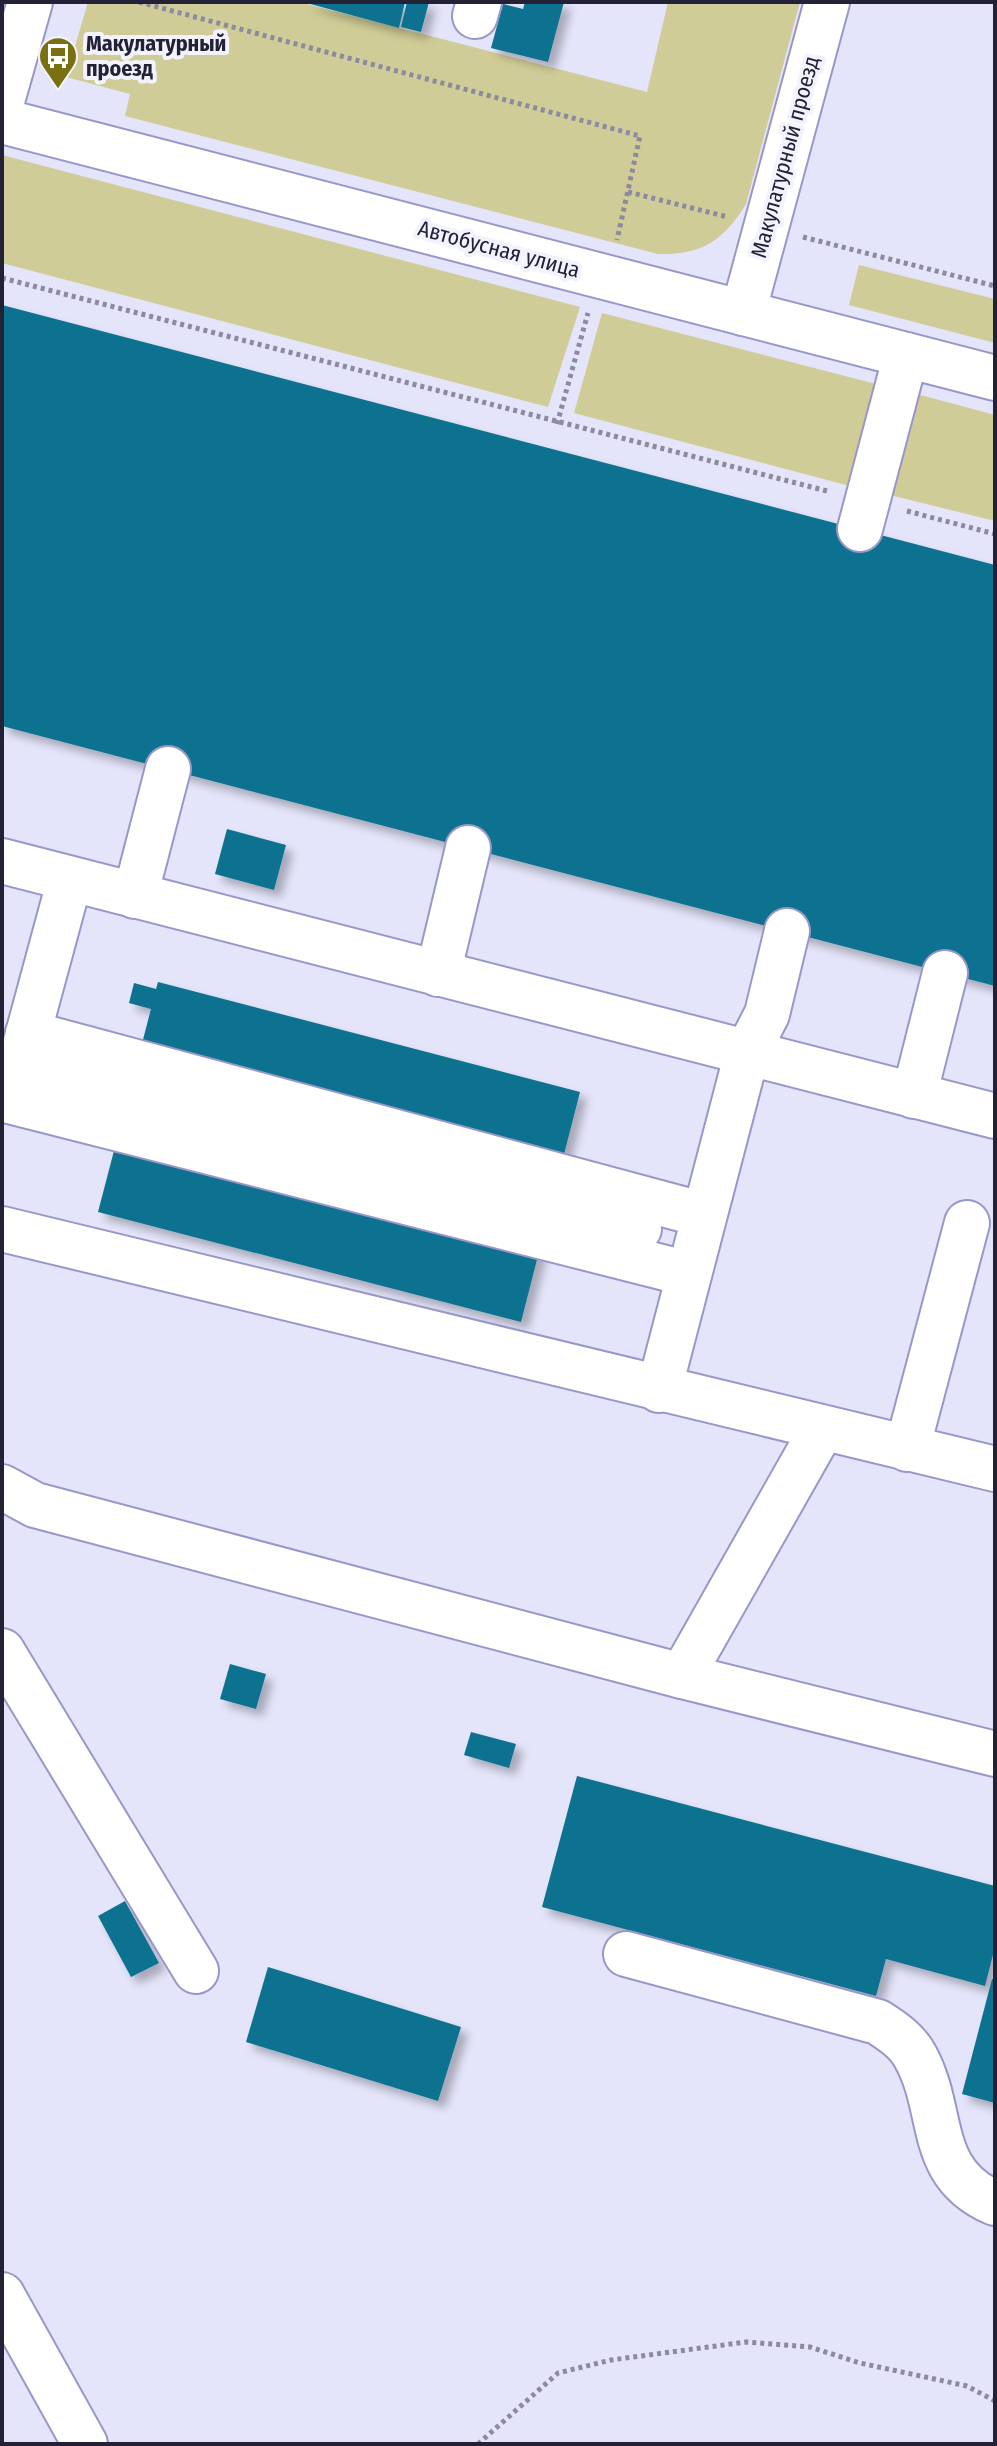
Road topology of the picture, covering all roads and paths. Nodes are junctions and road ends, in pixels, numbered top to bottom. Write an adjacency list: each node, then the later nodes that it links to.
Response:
1 (30, 2): 4 (street)
2 (139, 2): 6 (path)
3 (827, 2): 7 (street, Макулатурный проезд)
4 (2, 101)
5 (2, 121): 8 (street, Автобусная улица)
6 (628, 192): 7 (path); 8 (path)
7 (765, 227): 10 (path); 11 (street, Макулатурный проезд)
8 (603, 276): 11 (street, Автобусная улица); 14 (path)
9 (2, 278): 14 (path)
10 (995, 286)
11 (743, 313): 12 (street, Автобусная улица)
12 (906, 355): 13 (street, Автобусная улица); 15 (street)
13 (995, 378)
14 (557, 424): 15 (path)
15 (864, 515): 16 (path)
16 (995, 534)
17 (168, 769): 21 (street)
18 (468, 848): 24 (street)
19 (2, 861): 20 (street)
20 (70, 879): 21 (street); 26 (street)
21 (135, 896): 24 (street)
22 (787, 931): 25 (street)
23 (945, 973): 27 (street)
24 (438, 974): 25 (street)
25 (747, 1053): 27 (street); 31 (street)
26 (14, 1082): 31 (street); 31 (street)
27 (914, 1096): 28 (street)
28 (995, 1116)
29 (967, 1223): 34 (street)
30 (2, 1229): 32 (street)
31 (697, 1244): 32 (street)
32 (659, 1390): 33 (street)
33 (822, 1429): 34 (street); 38 (street)
34 (907, 1449): 35 (street)
35 (995, 1469)
36 (2, 1487): 38 (street)
37 (2, 1651): 41 (street)
38 (682, 1676): 39 (street)
39 (995, 1754)
40 (626, 1954): 42 (street)
41 (196, 1971)
42 (995, 2203)
43 (2, 2295): 45 (street)
44 (995, 2401): 46 (path)
45 (85, 2444)
46 (478, 2444)

